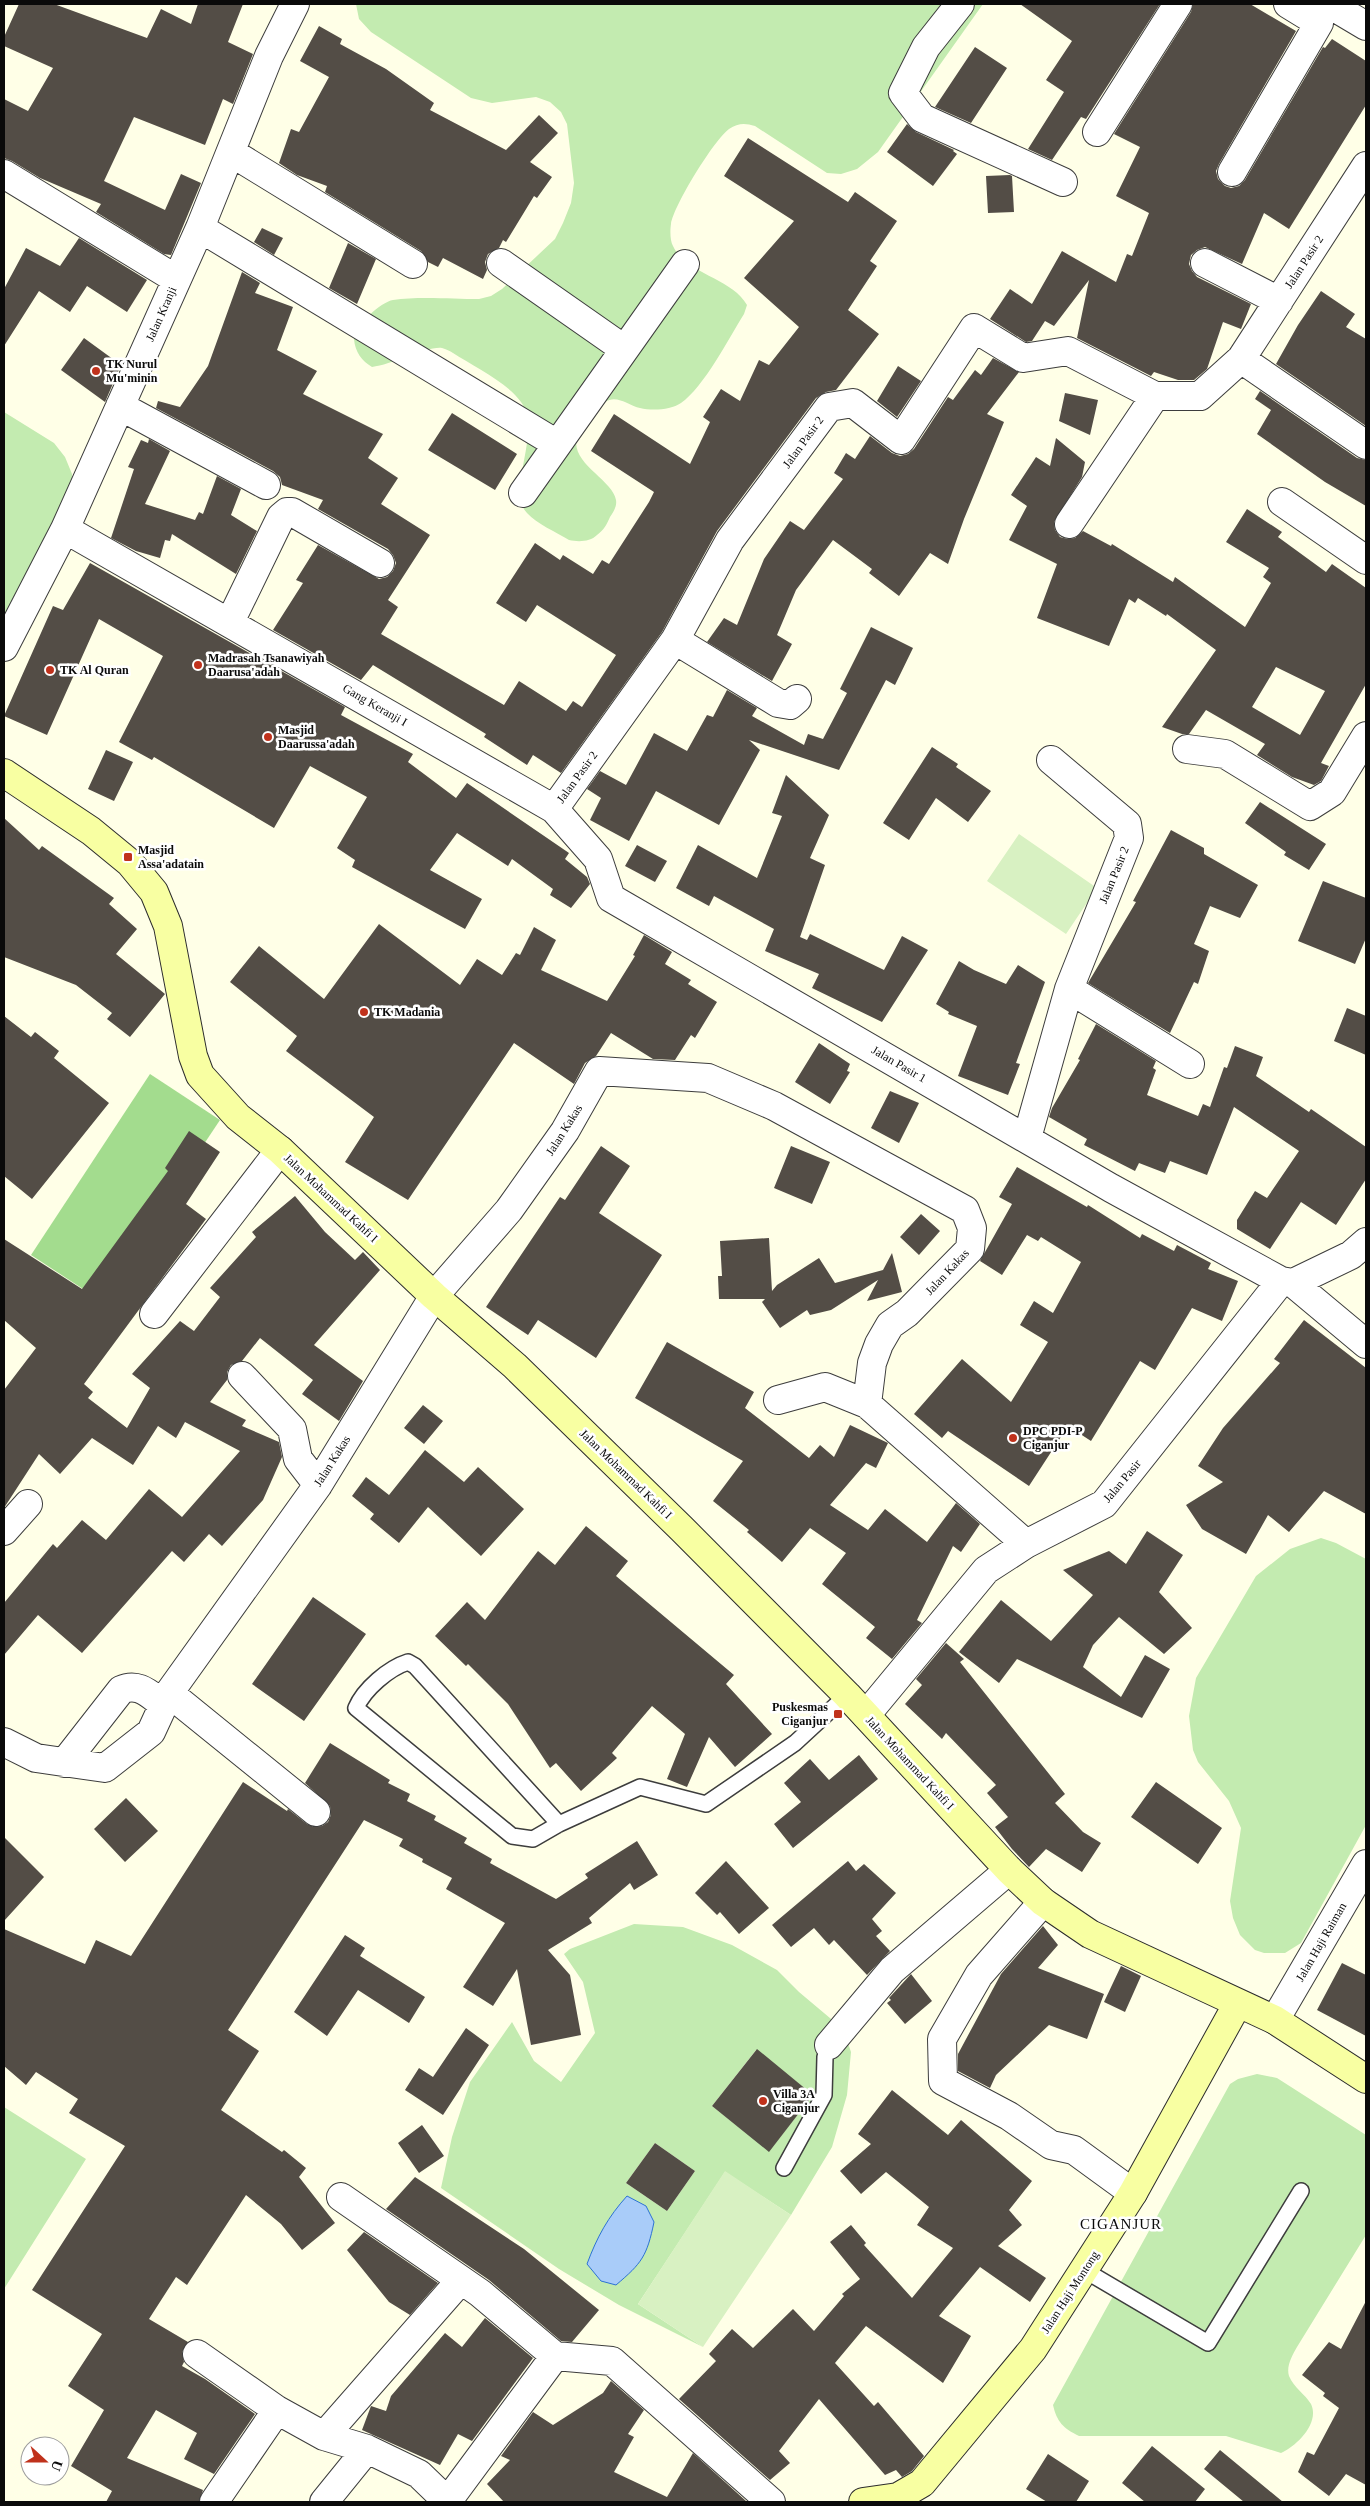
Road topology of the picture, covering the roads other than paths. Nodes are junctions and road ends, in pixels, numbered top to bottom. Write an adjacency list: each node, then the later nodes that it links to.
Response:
1 (295, 4): 8 (street, Jalan Kranji)
2 (960, 4): 12 (street)
3 (1178, 4): 7 (street)
4 (1288, 4): 10 (street)
5 (1329, 4): 6 (street)
6 (1366, 26)
7 (1098, 132)
8 (232, 153): 13 (street, Jalan Kranji); 16 (street)
9 (1366, 166): 19 (street, Jalan Pasir 2)
10 (1232, 172)
11 (4, 174): 18 (street)
12 (1063, 182)
13 (200, 228): 18 (street, Jalan Kranji); 24 (street)
14 (501, 263): 20 (street)
15 (1205, 263): 19 (street)
16 (413, 264)
17 (685, 264): 20 (street)
18 (176, 280): 23 (street, Jalan Kranji)
19 (1279, 301): 21 (street, Jalan Pasir 2)
20 (624, 349): 24 (street)
21 (1242, 359): 22 (street, Jalan Pasir 2); 25 (street)
22 (1156, 396): 29 (street); 34 (street, Jalan Pasir 2)
23 (120, 406): 26 (street); 30 (street, Jalan Kranji)
24 (557, 444): 27 (street)
25 (1366, 445)
26 (266, 485)
27 (524, 493)
28 (1282, 502): 31 (street)
29 (1069, 524)
30 (65, 529): 33 (street, Gang Keranji I); 35 (street, Jalan Kranji)
31 (1366, 560)
32 (380, 563): 33 (street)
33 (230, 622): 41 (street, Gang Keranji I)
34 (675, 640): 36 (street); 41 (street, Jalan Pasir 2)
35 (4, 647)
36 (797, 699)
37 (1366, 736): 38 (street)
38 (1188, 749)
39 (1051, 760): 42 (street, Jalan Pasir 2)
40 (4, 773): 45 (main road, Jalan Mohammad Kahfi I)
41 (554, 809): 44 (street, Jalan Pasir 1)
42 (1069, 989): 43 (street); 44 (street, Jalan Pasir 2)
43 (1190, 1064)
44 (1027, 1138): 47 (street, Jalan Pasir 1)
45 (280, 1150): 48 (main road, Jalan Mohammad Kahfi I); 49 (street)
46 (1366, 1242): 47 (street, Jalan Pasir)
47 (1287, 1282): 50 (street, Jalan Pasir 1); 57 (street, Jalan Pasir)
48 (434, 1296): 53 (street, Jalan Kakas); 54 (street, Jalan Kakas); 59 (main road, Jalan Mohammad Kahfi I)
49 (154, 1314)
50 (1366, 1344)
51 (242, 1376): 54 (street)
52 (778, 1400): 53 (street)
53 (868, 1404): 57 (street)
54 (318, 1485): 58 (street, Jalan Kakas)
55 (28, 1504): 56 (street)
56 (4, 1531)
57 (1026, 1544): 60 (street, Jalan Pasir)
58 (159, 1696): 62 (street); 62 (street, Jalan Kakas); 63 (street)
59 (847, 1696): 60 (main road, Jalan Mohammad Kahfi I); 64 (lane)
60 (866, 1715): 66 (main road, Jalan Mohammad Kahfi I)
61 (4, 1742): 62 (street, Jalan Kakas)
62 (64, 1763)
63 (316, 1812)
64 (559, 1824): 64 (lane)
65 (1366, 1864): 69 (street, Jalan Haji Raiman)
66 (1009, 1870): 67 (main road, Jalan Mohammad Kahfi I); 70 (street)
67 (1043, 1902): 68 (main road, Jalan Mohammad Kahfi I); 74 (street)
68 (1238, 2003): 69 (main road, Jalan Mohammad Kahfi I); 74 (main road, Jalan Haji Montong)
69 (1275, 2020): 71 (main road, Jalan Mohammad Kahfi I)
70 (829, 2045): 72 (lane)
71 (1366, 2079)
72 (784, 2168)
73 (1301, 2191): 76 (lane)
74 (1133, 2193): 76 (main road, Jalan Haji Montong)
75 (341, 2197): 77 (street)
76 (1084, 2270): 87 (main road, Jalan Haji Montong)
77 (460, 2281): 79 (street); 81 (street)
78 (197, 2354): 80 (street)
79 (555, 2356): 85 (street); 86 (street)
80 (277, 2410): 81 (street); 83 (street)
81 (324, 2436): 82 (street)
82 (366, 2450): 84 (street); 85 (street)
83 (214, 2502)
84 (324, 2502)
85 (447, 2502)
86 (771, 2502)
87 (863, 2502)

